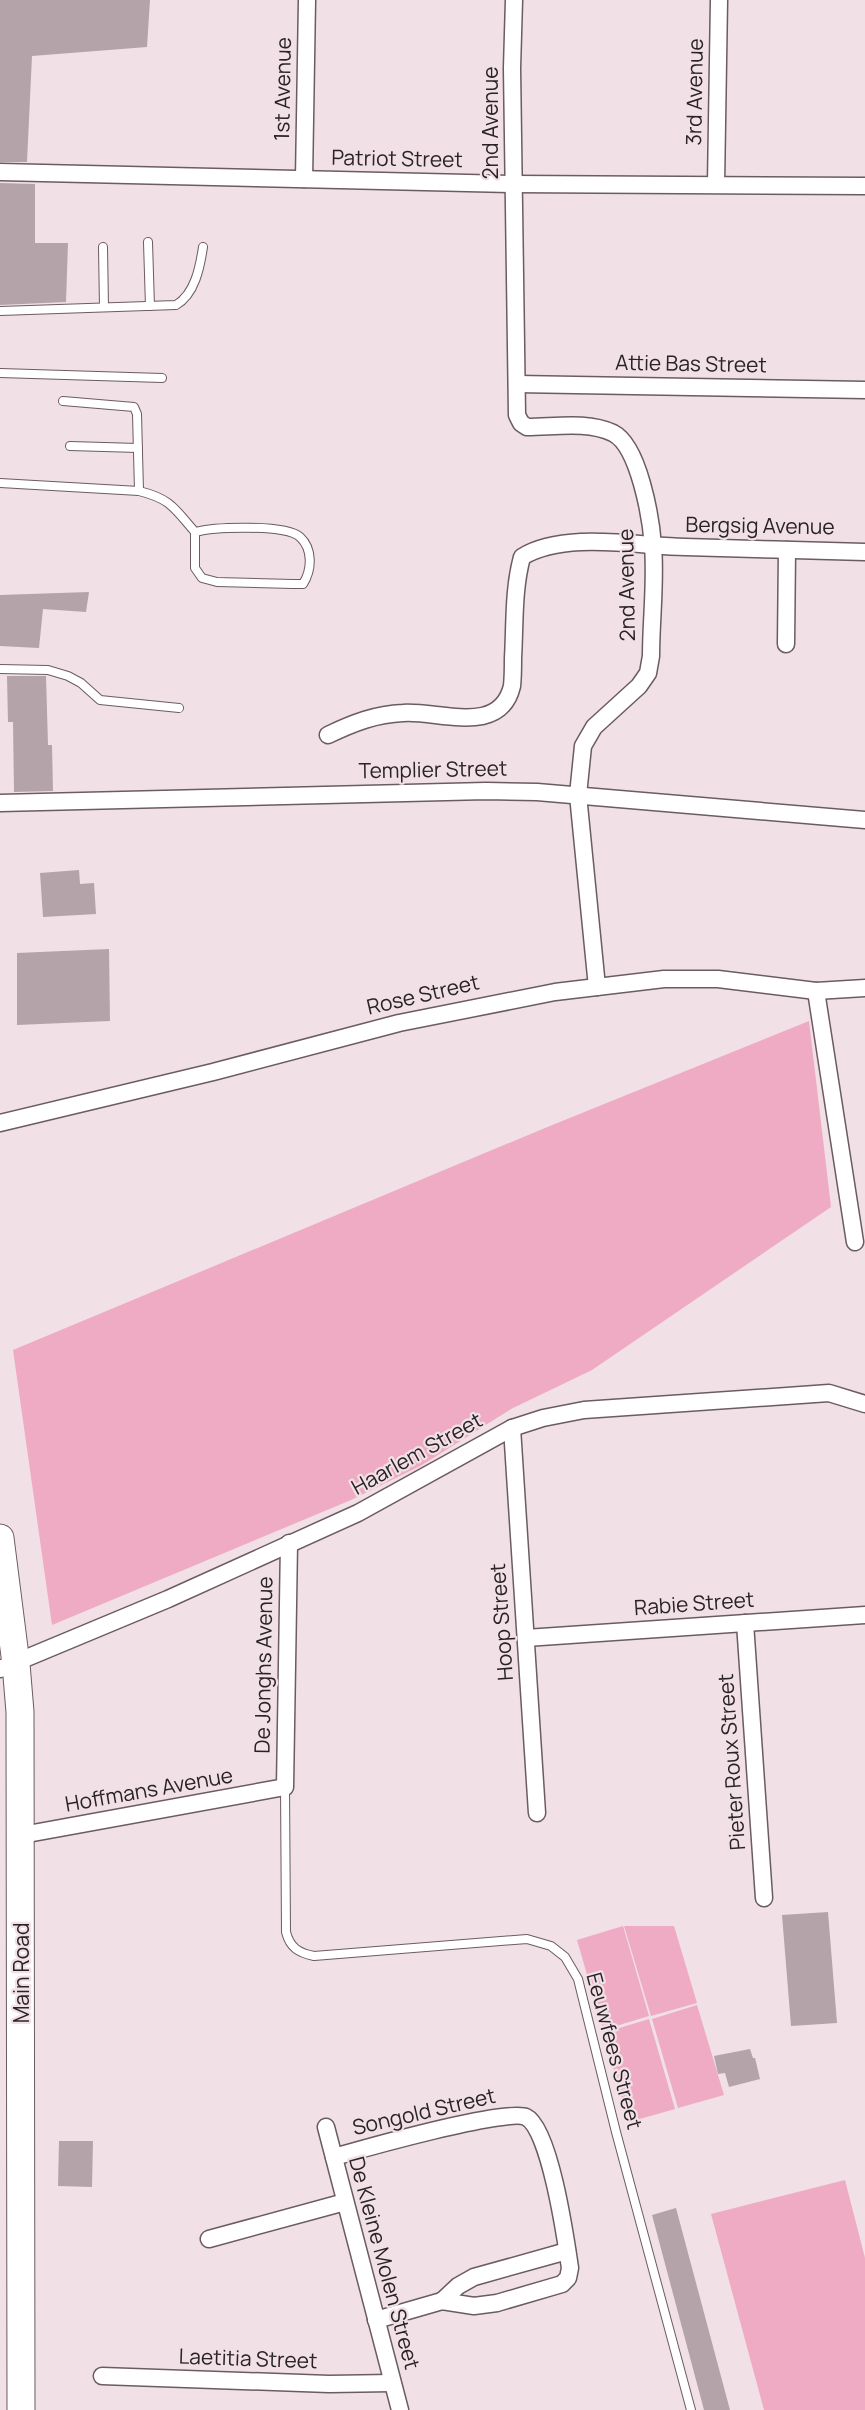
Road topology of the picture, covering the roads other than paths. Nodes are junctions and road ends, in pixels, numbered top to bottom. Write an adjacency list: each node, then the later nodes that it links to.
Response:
1 (308, 0): 5 (street, 1st Avenue)
2 (514, 0): 6 (street, 2nd Avenue)
3 (719, 0): 7 (street, 3rd Avenue)
4 (0, 172): 5 (street, Patriot Street)
5 (304, 179): 6 (street, Patriot Street)
6 (513, 184): 7 (street, Patriot Street); 17 (street, 2nd Avenue)
7 (716, 184): 8 (street, Patriot Street)
8 (865, 186)
9 (148, 242): 12 (lane)
10 (103, 247): 13 (lane)
11 (203, 247): 12 (lane)
12 (150, 306): 13 (lane)
13 (104, 307): 14 (lane)
14 (0, 311)
15 (0, 373): 16 (lane)
16 (162, 378)
17 (517, 384): 18 (street, Attie Bas Street); 25 (street, 2nd Avenue)
18 (865, 390)
19 (63, 401): 21 (lane)
20 (70, 446): 21 (lane)
21 (138, 448): 23 (lane)
22 (0, 483): 23 (lane)
23 (138, 491): 24 (lane)
24 (195, 532): 24 (lane)
25 (653, 546): 26 (street, Bergsig Avenue); 31 (street, Bergsig Avenue); 32 (street, 2nd Avenue)
26 (787, 550): 27 (street, Bergsig Avenue); 28 (street)
27 (865, 552)
28 (786, 644)
29 (0, 669): 30 (lane)
30 (179, 708)
31 (328, 735)
32 (578, 795): 33 (street, Templier Street); 34 (street, Templier Street); 35 (street, 2nd Avenue)
33 (0, 803)
34 (865, 820)
35 (597, 987): 37 (street, Rose Street); 38 (street, Rose Street)
36 (865, 988): 37 (street, Rose Street)
37 (816, 991): 39 (street)
38 (0, 1123)
39 (855, 1242)
40 (865, 1404): 41 (street, Haarlem Street)
41 (512, 1428): 43 (street, Haarlem Street); 46 (street, Hoop Street)
42 (0, 1538): 47 (main road, Main Road)
43 (289, 1543): 47 (street, Haarlem Street); 48 (street, De Jonghs Avenue)
44 (865, 1615): 45 (street, Rabie Street)
45 (745, 1623): 46 (street, Rabie Street); 51 (street, Pieter Roux Street)
46 (526, 1638): 49 (street, Hoop Street)
47 (8, 1666): 50 (main road, Main Road)
48 (285, 1787): 50 (street, Hoffmans Avenue); 63 (lane, Eeuwfees Street)
49 (537, 1813)
50 (22, 1835): 61 (main road, Main Road)
51 (764, 1898)
52 (326, 2127): 53 (street, De Kleine Molen Street)
53 (334, 2157): 54 (street, De Kleine Molen Street); 56 (street, Songold Street)
54 (345, 2202): 55 (street); 58 (street, De Kleine Molen Street)
55 (209, 2239)
56 (567, 2251): 57 (street, Songold Street); 57 (street, Songold Street)
57 (442, 2301): 58 (street, Songold Street)
58 (376, 2320): 60 (street, De Kleine Molen Street)
59 (102, 2376): 60 (street, Laetitia Street)
60 (392, 2384): 62 (street, De Kleine Molen Street)
61 (21, 2410)
62 (400, 2410)
63 (691, 2410)

